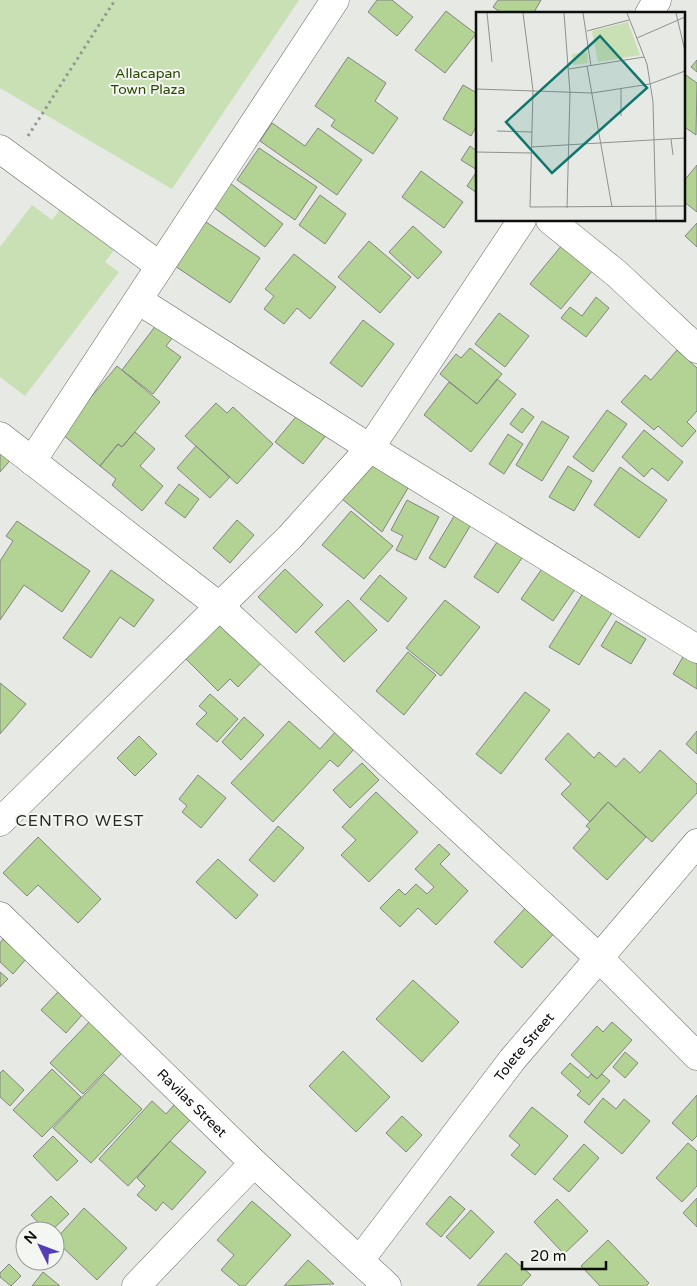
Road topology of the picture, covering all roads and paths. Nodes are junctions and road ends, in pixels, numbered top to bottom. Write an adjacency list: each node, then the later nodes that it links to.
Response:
1 (115, 0): 5 (path)
2 (336, 0): 8 (street)
3 (657, 0): 4 (street)
4 (650, 12)
5 (7, 154): 8 (street)
6 (521, 221): 12 (street)
7 (551, 221): 10 (street)
8 (160, 266): 9 (street)
9 (138, 300): 12 (street); 13 (street)
10 (697, 349)
11 (0, 436): 13 (street)
12 (370, 448): 14 (street); 15 (street)
13 (32, 461): 14 (street)
14 (219, 606): 16 (street); 19 (street)
15 (697, 649)
16 (0, 822)
17 (697, 842): 19 (street, Tolete Street)
18 (0, 916): 21 (street, Ravilas Street)
19 (598, 957): 20 (street); 22 (street, Tolete Street)
20 (697, 1056)
21 (254, 1163): 22 (street, Ravilas Street); 23 (street)
22 (360, 1260): 24 (street, Ravilas Street)
23 (136, 1286)
24 (387, 1286)

